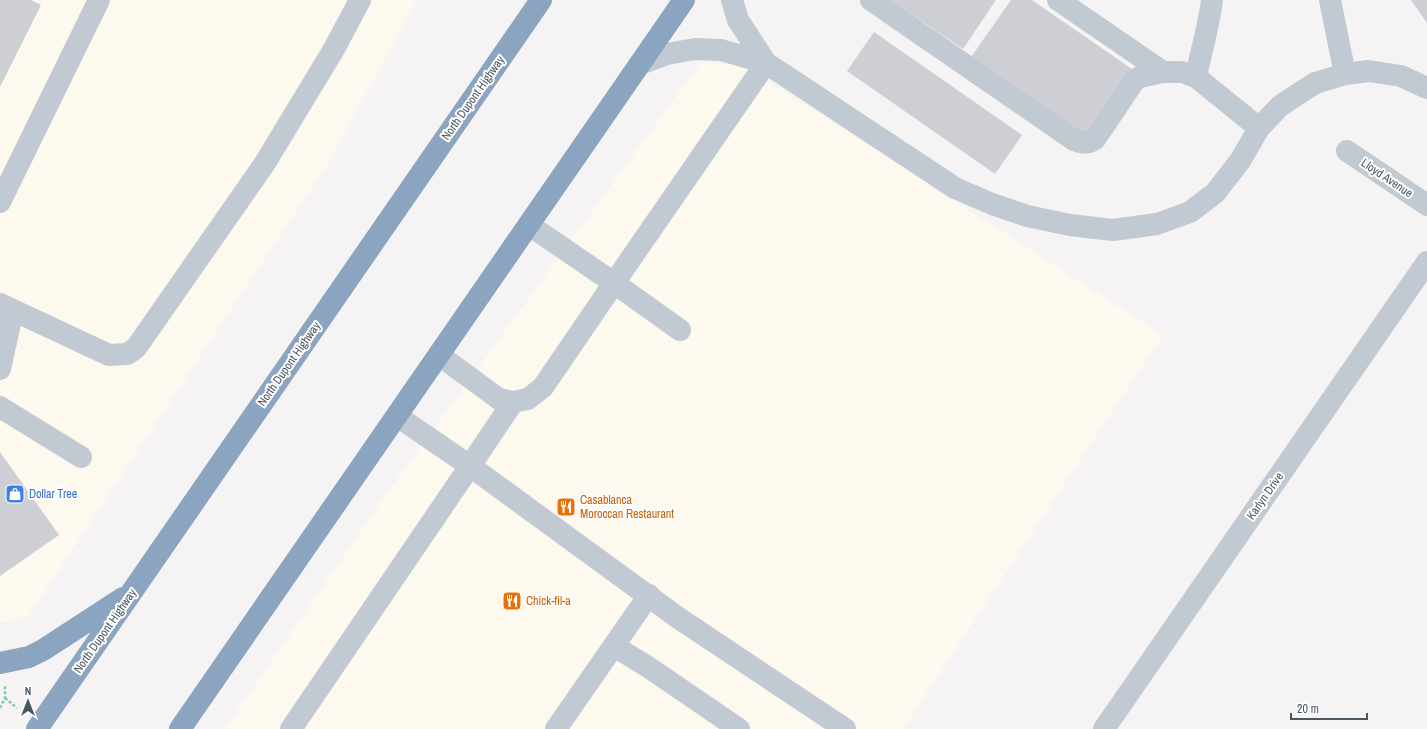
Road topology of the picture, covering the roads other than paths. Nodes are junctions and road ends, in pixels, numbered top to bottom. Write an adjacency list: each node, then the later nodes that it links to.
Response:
1 (98, 0): 18 (street)
2 (360, 0): 23 (street)
3 (541, 0): 32 (highway, North Dupont Highway)
4 (684, 0): 11 (highway)
5 (732, 0): 10 (street)
6 (871, 0): 12 (street)
7 (1058, 0): 12 (street)
8 (1212, 0): 14 (street)
9 (1330, 0): 13 (street)
10 (766, 63): 11 (street); 16 (street); 22 (street)
11 (640, 64): 20 (highway)
12 (1163, 72): 14 (street)
13 (1345, 74): 15 (street); 16 (street)
14 (1196, 77): 16 (street)
15 (1427, 88)
16 (1259, 128)
17 (1347, 150): 19 (street, Lloyd Avenue)
18 (0, 202)
19 (1427, 205)
20 (529, 225): 22 (street); 25 (highway)
21 (1427, 262): 42 (street, Karlyn Drive)
22 (614, 283): 24 (street); 27 (street)
23 (6, 307): 26 (street)
24 (680, 330)
25 (439, 355): 27 (street); 29 (highway)
26 (0, 369)
27 (512, 402): 31 (street)
28 (0, 407): 30 (street)
29 (397, 416): 31 (street); 37 (highway)
30 (81, 458)
31 (470, 466): 33 (street); 38 (street)
32 (132, 592): 35 (highway); 36 (highway, North Dupont Highway)
33 (649, 595): 34 (street); 41 (street)
34 (614, 646): 39 (street); 40 (street)
35 (0, 662)
36 (37, 729)
37 (180, 729)
38 (291, 729)
39 (556, 729)
40 (739, 729)
41 (845, 729)
42 (1104, 729)

